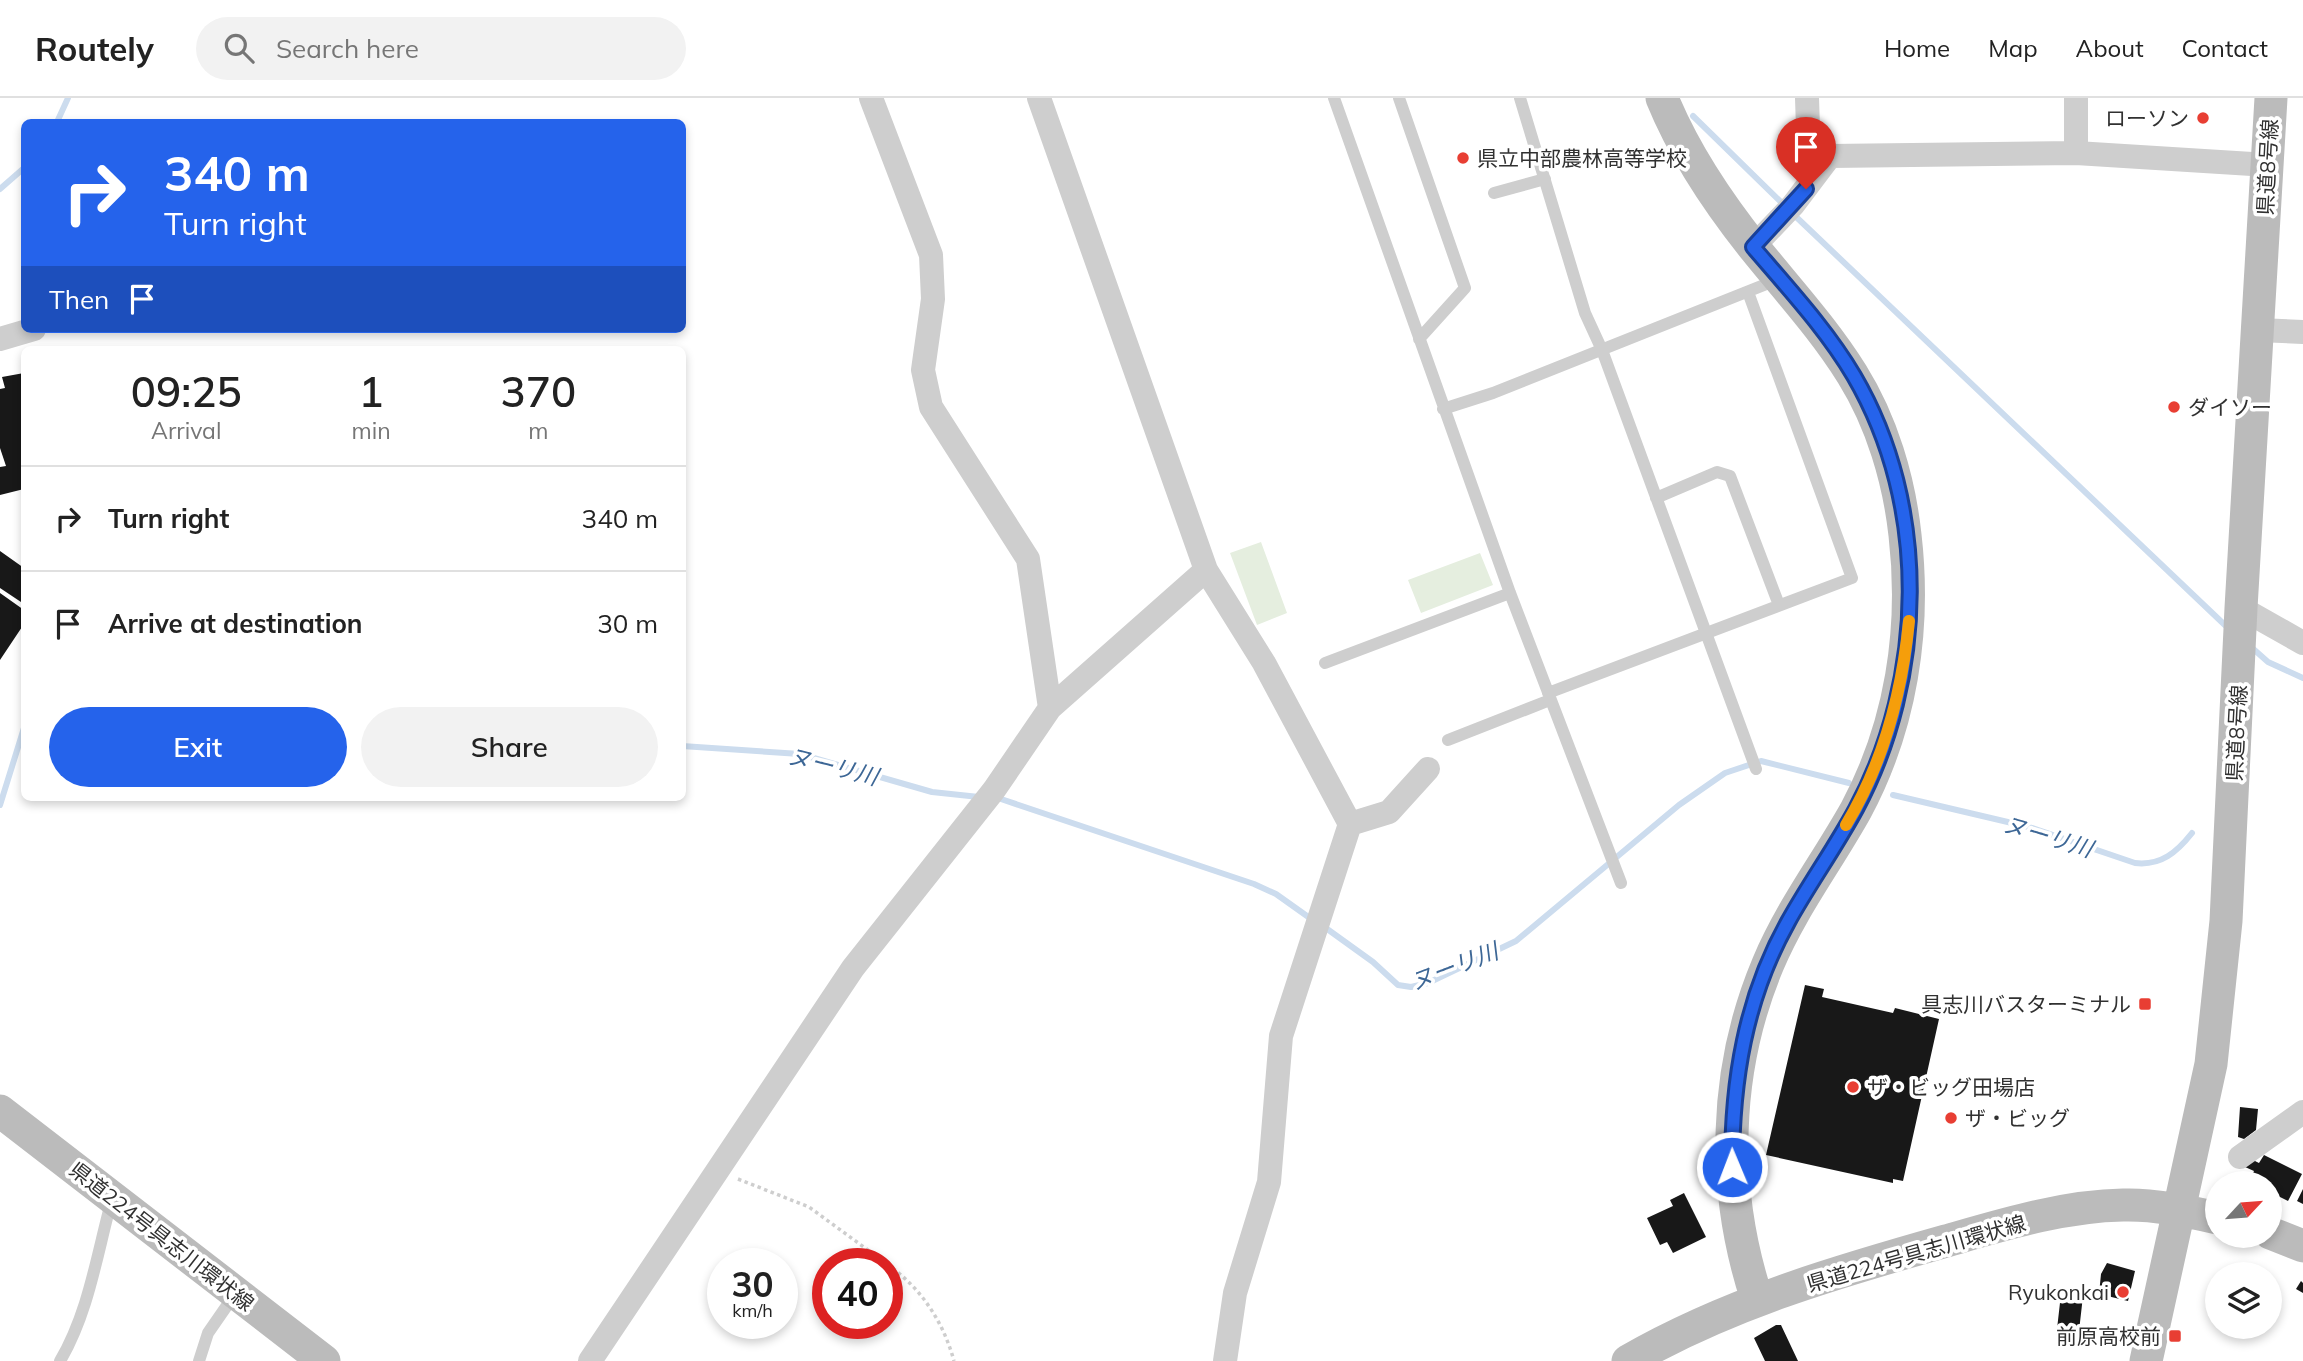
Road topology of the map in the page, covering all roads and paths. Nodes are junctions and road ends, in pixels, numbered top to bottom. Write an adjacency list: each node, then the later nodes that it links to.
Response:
1 (871, 98): 34 (street)
2 (1039, 98): 26 (street)
3 (1334, 98): 22 (lane)
4 (1399, 98): 22 (lane)
5 (1520, 98): 13 (lane)
6 (1662, 98): 15 (main road)
7 (1807, 98): 11 (street)
8 (2076, 98): 10 (street)
9 (2271, 98): 12 (main road, 県道8号線)
10 (2076, 153): 11 (street); 12 (street)
11 (1830, 156): 15 (street)
12 (2268, 165): 18 (main road, 県道8号線)
13 (1545, 179): 14 (lane); 23 (lane)
14 (1494, 193)
15 (1753, 247): 16 (main road)
16 (1780, 279): 17 (lane); 52 (main road)
17 (1748, 292): 23 (lane); 28 (lane)
18 (2258, 330): 19 (street); 29 (main road, 県道8号線)
19 (2303, 332)
20 (21, 333): 21 (street)
21 (0, 339)
22 (1419, 339): 24 (lane)
23 (1602, 351): 24 (lane); 25 (lane)
24 (1444, 409): 27 (lane)
25 (1656, 498): 28 (lane); 30 (lane)
26 (1206, 570): 34 (street); 38 (street)
27 (1510, 593): 32 (lane); 33 (lane)
28 (1780, 605): 30 (lane)
29 (2241, 611): 31 (street); 45 (main road, 県道8号線)
30 (1706, 633): 33 (lane); 37 (lane)
31 (2303, 643)
32 (1325, 663)
33 (1549, 696): 35 (lane); 39 (lane)
34 (1050, 708): 43 (street)
35 (1448, 740)
36 (1428, 769): 38 (street)
37 (1756, 769)
38 (1350, 824): 58 (street)
39 (1621, 883)
40 (0, 1111): 44 (main road, 県道224号具志川環状線)
41 (2303, 1112): 42 (street)
42 (2240, 1157)
43 (720, 1171): 49 (path); 56 (street)
44 (112, 1198): 51 (main road, 県道224号具志川環状線); 53 (lane)
45 (2180, 1210): 46 (main road, 県道224号具志川環状線); 52 (main road, 県道224号具志川環状線); 60 (main road, 県道8号線)
46 (2205, 1215)
47 (2282, 1238): 48 (main road)
48 (2303, 1246)
49 (865, 1248)
50 (903, 1275): 57 (path)
51 (235, 1293): 54 (lane); 55 (main road, 県道224号具志川環状線)
52 (1757, 1299): 59 (main road, 県道224号具志川環状線)
53 (60, 1361)
54 (199, 1361)
55 (324, 1361)
56 (590, 1361)
57 (954, 1361)
58 (1225, 1361)
59 (1628, 1361)
60 (2146, 1361)

